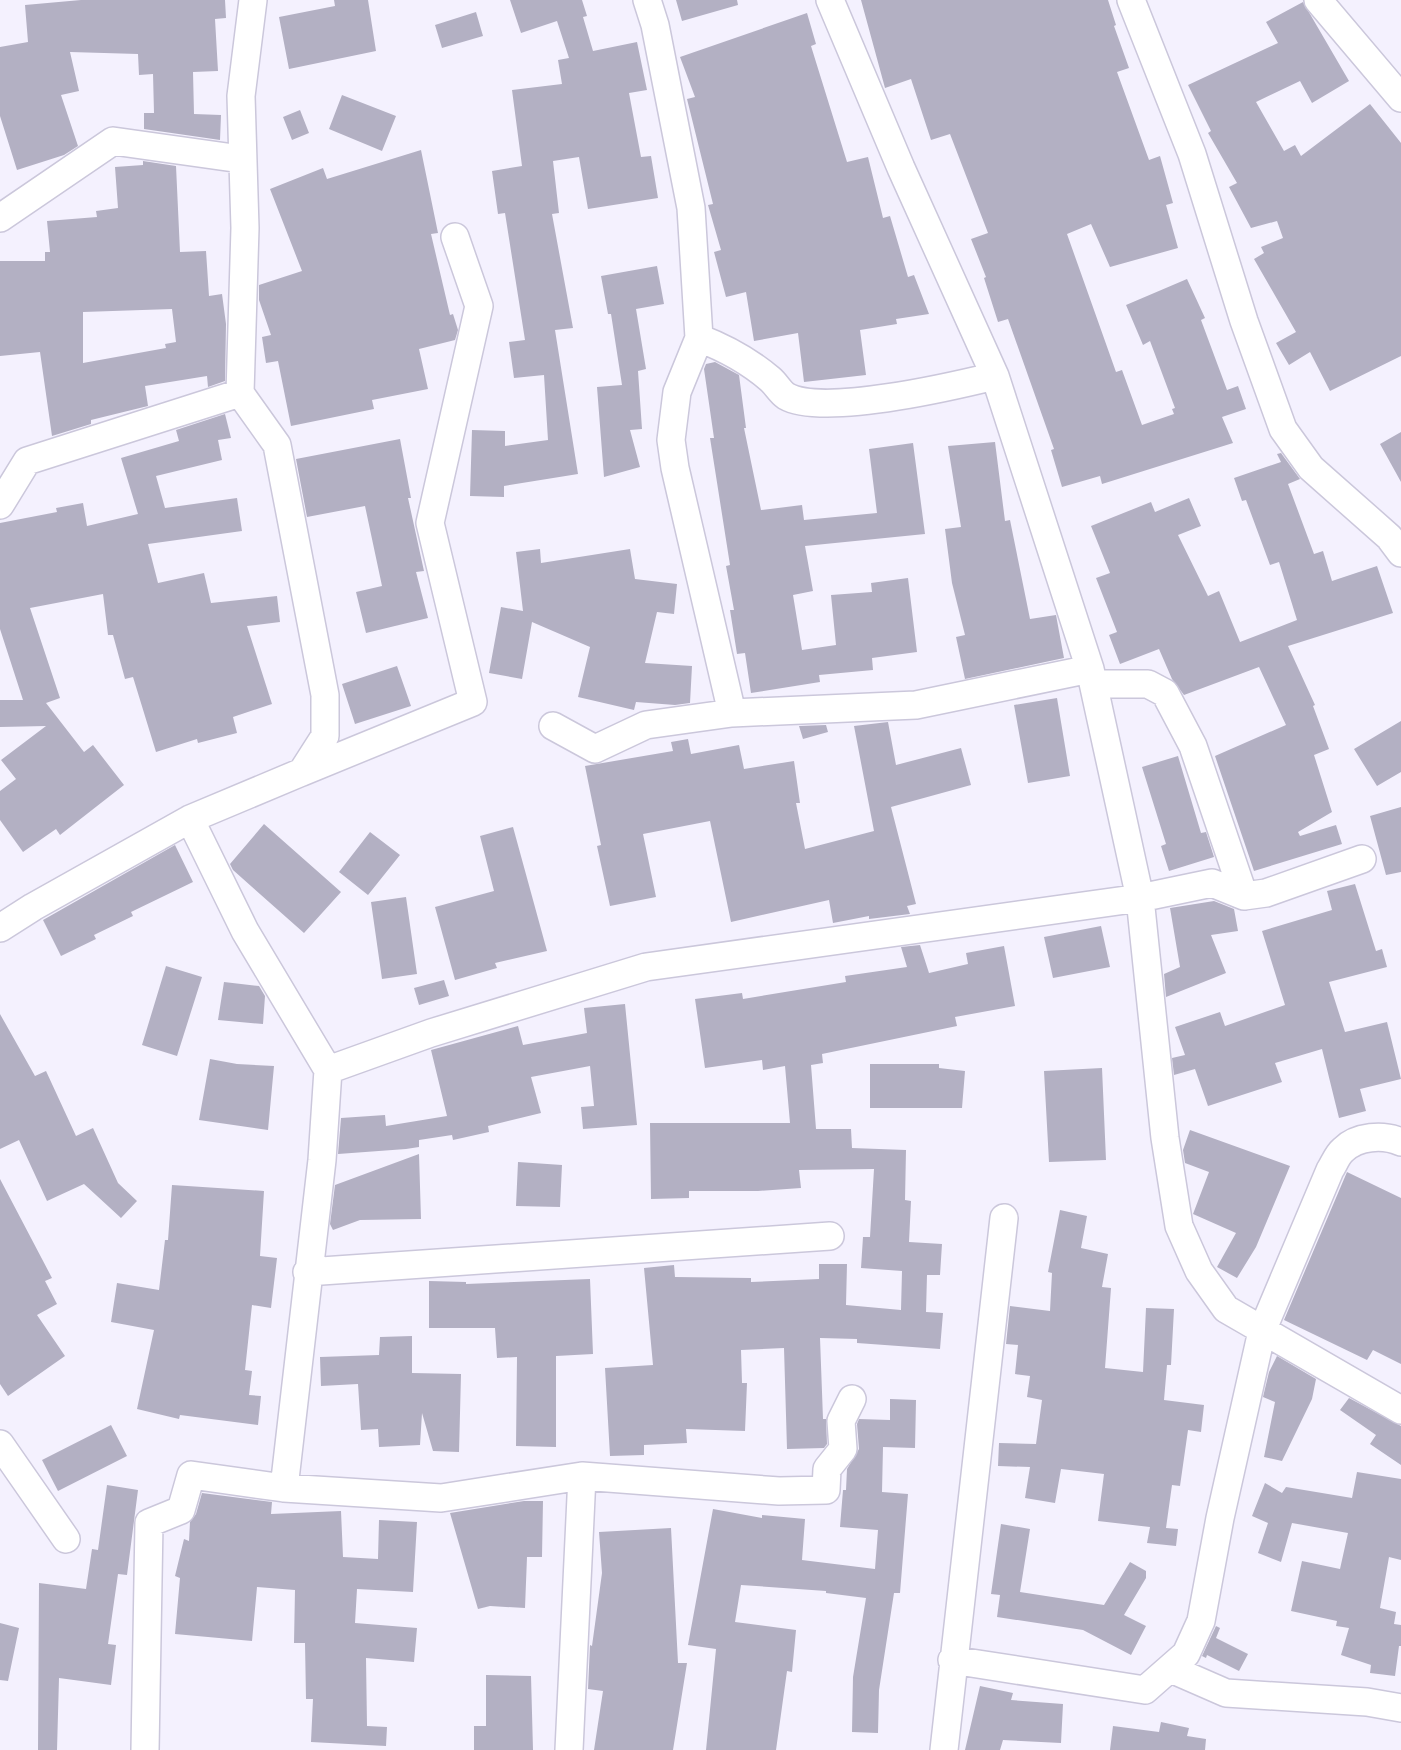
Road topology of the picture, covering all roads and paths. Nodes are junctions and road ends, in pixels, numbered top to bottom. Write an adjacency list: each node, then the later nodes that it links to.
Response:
1 (253, 0): 7 (street)
2 (647, 0): 10 (street)
3 (830, 0): 11 (street)
4 (1131, 0): 14 (street)
5 (1318, 0): 6 (street)
6 (1401, 98)
7 (241, 159): 8 (street); 12 (street)
8 (0, 218)
9 (455, 237): 18 (street)
10 (699, 338): 11 (street); 16 (street)
11 (995, 376): 15 (street)
12 (240, 393): 13 (street); 18 (street)
13 (0, 505)
14 (1401, 553)
15 (1092, 677): 16 (street); 21 (street); 22 (street)
16 (732, 713): 17 (street)
17 (553, 726)
18 (302, 772): 19 (street)
19 (190, 819): 23 (street); 24 (street)
20 (1362, 859): 21 (street)
21 (1244, 896): 22 (street)
22 (1140, 898): 24 (street); 29 (street)
23 (0, 928)
24 (328, 1070): 28 (street)
25 (1401, 1142): 29 (street)
26 (1004, 1218): 36 (street)
27 (830, 1236): 28 (street)
28 (307, 1272): 34 (street)
29 (1262, 1331): 31 (street); 37 (street)
30 (852, 1399): 33 (street)
31 (1401, 1410)
32 (0, 1444): 35 (street)
33 (582, 1476): 34 (street); 40 (street)
34 (284, 1488): 39 (street)
35 (66, 1539)
36 (952, 1660): 37 (street); 41 (street)
37 (1171, 1669): 38 (street)
38 (1401, 1708)
39 (145, 1750)
40 (569, 1750)
41 (944, 1750)

